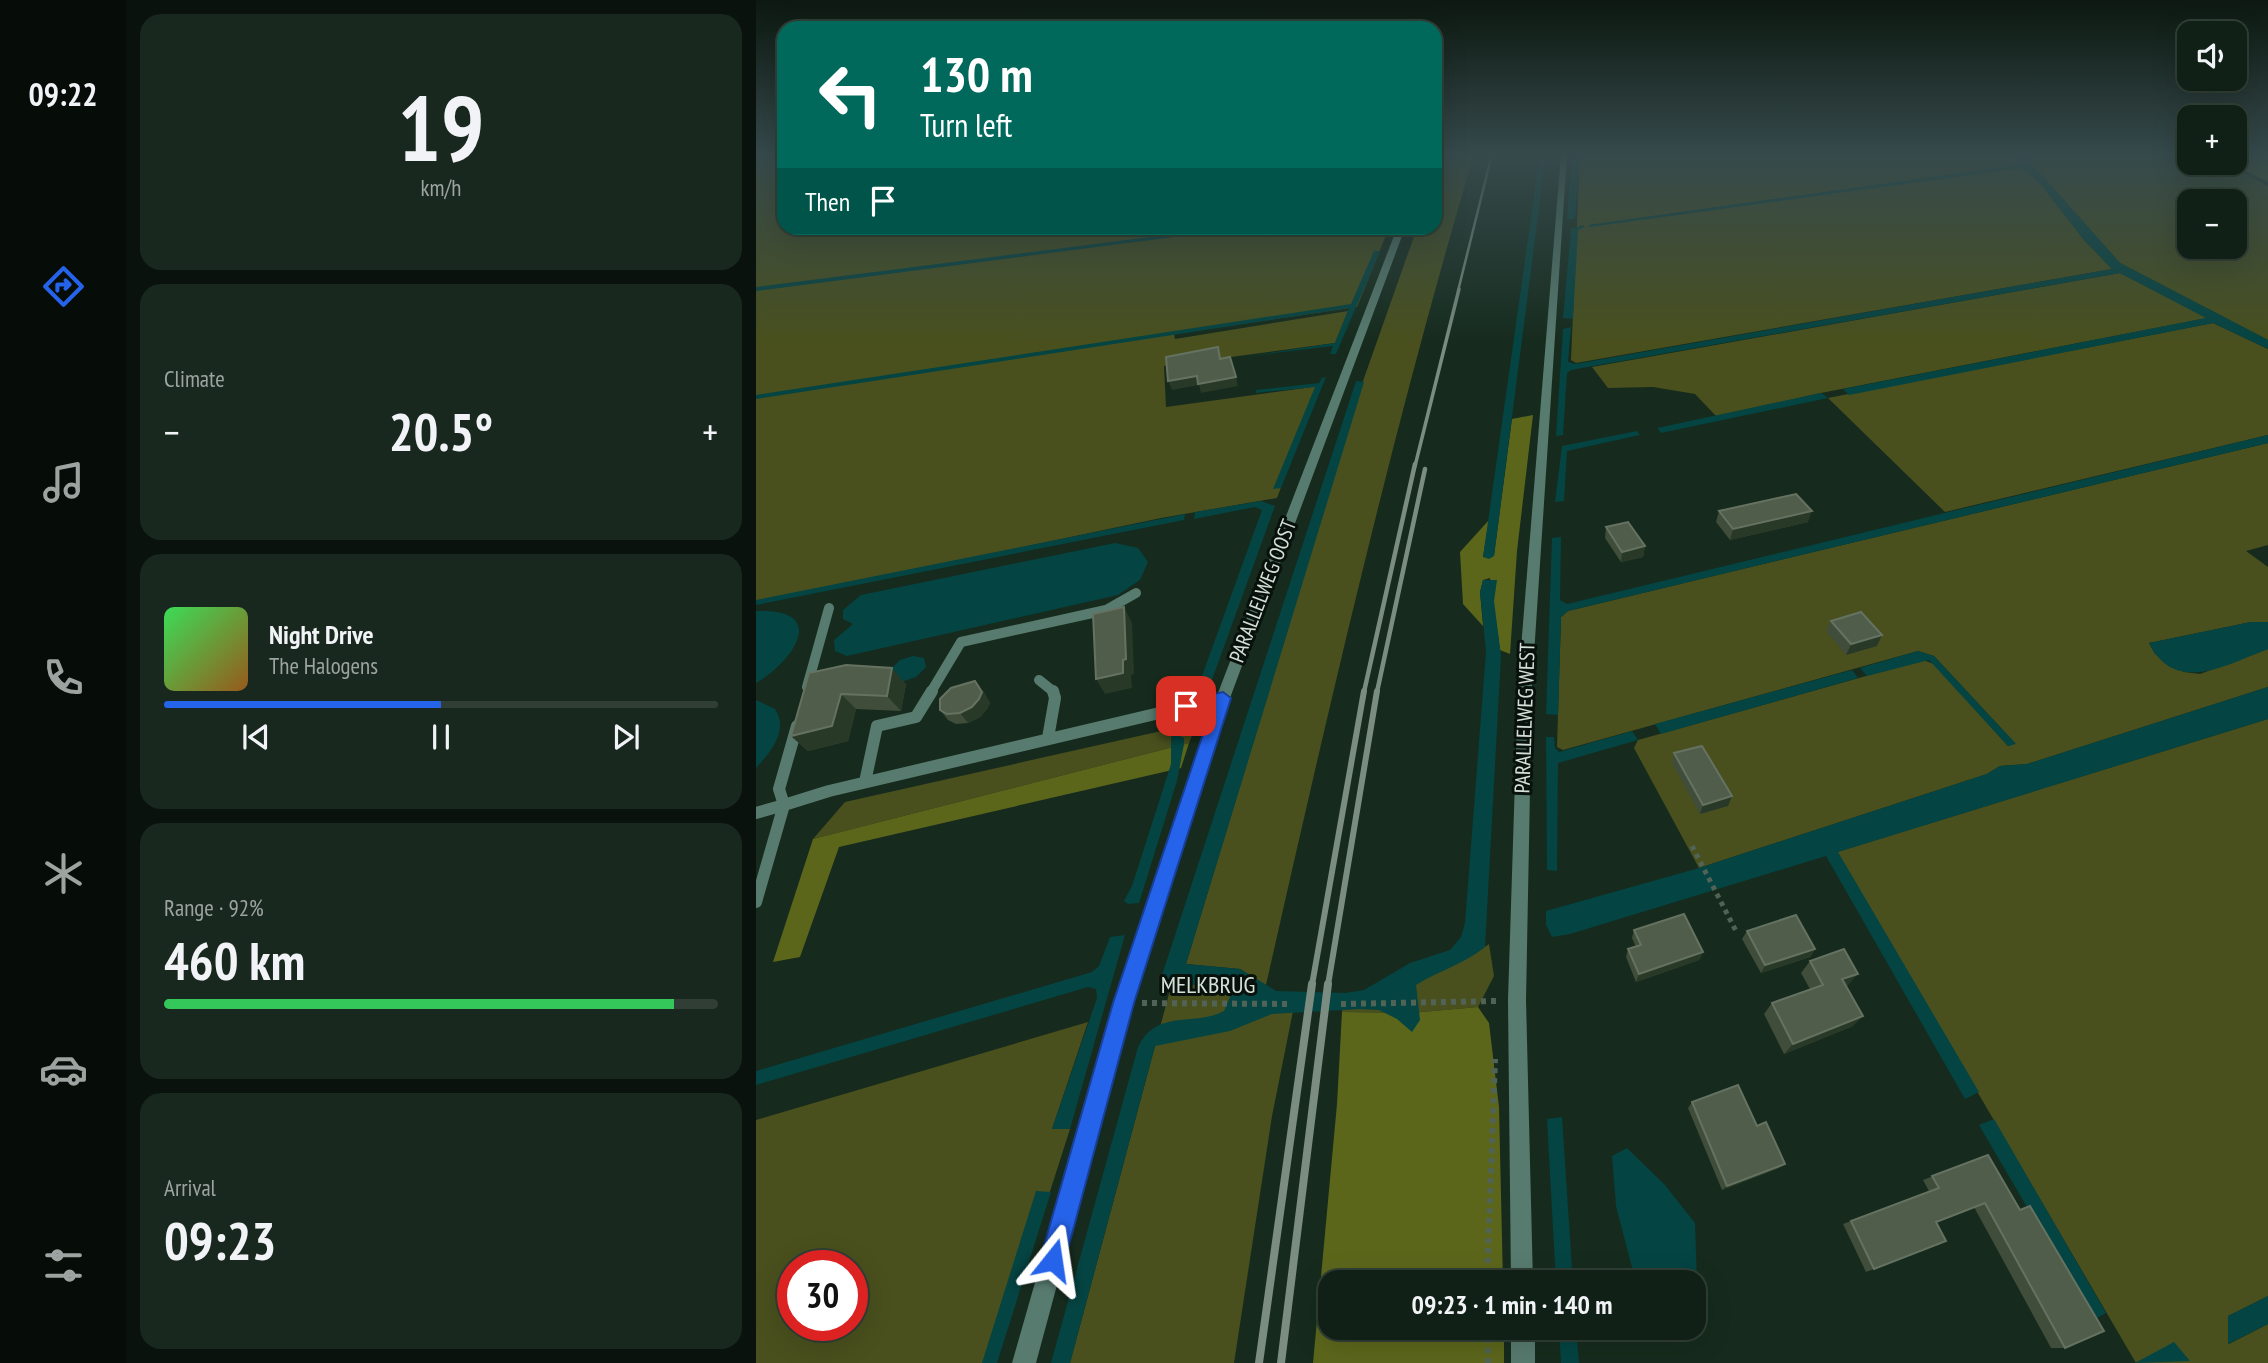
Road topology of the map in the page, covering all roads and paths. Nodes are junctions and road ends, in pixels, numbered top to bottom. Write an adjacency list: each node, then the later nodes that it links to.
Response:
1 (1559, 218): 22 (street, PARALLELWEG WEST)
2 (1398, 235): 6 (street, PARALLELWEG OOST)
3 (1136, 593): 10 (lane)
4 (829, 608): 7 (lane)
5 (1039, 681): 9 (lane)
6 (1223, 698): 9 (lane); 16 (street, PARALLELWEG OOST)
7 (804, 699)
8 (800, 712): 11 (lane)
9 (1048, 738): 10 (lane)
10 (865, 782): 11 (lane)
11 (785, 805): 12 (lane); 14 (lane)
12 (756, 813)
13 (1692, 846): 15 (path)
14 (756, 902)
15 (1737, 933)
16 (1124, 1003): 17 (path, MELKBRUG); 25 (street, PARALLELWEG OOST)
17 (1292, 1004)
18 (1341, 1004): 19 (path)
19 (1496, 1015)
20 (1495, 1057): 21 (path)
21 (1487, 1270)
22 (1522, 1270)
23 (1488, 1340): 26 (path)
24 (1522, 1340): 27 (street)
25 (1024, 1363)
26 (1488, 1363)
27 (1523, 1363)

